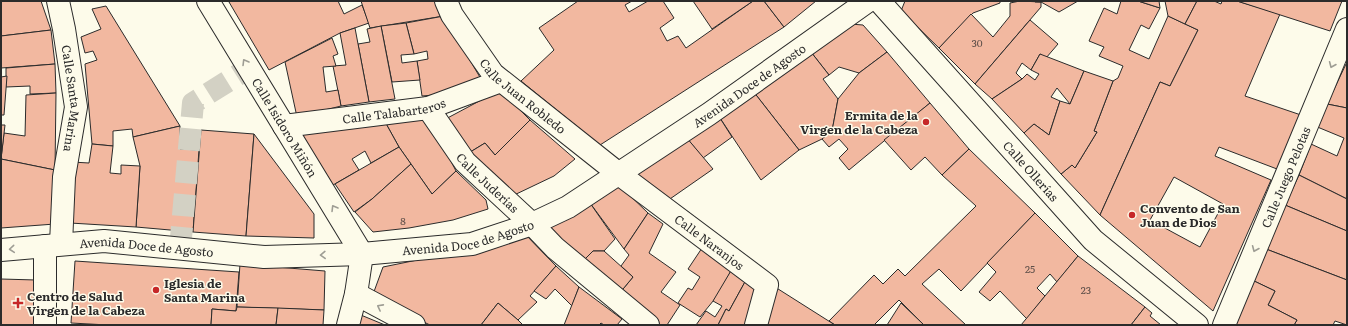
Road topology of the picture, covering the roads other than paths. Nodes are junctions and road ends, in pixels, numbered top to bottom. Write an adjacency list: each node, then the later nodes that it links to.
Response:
1 (58, 1): 12 (street, Calle Santa Marina)
2 (208, 1): 9 (street, Calle Isidoro Miñón, one-way to 2)
3 (446, 1): 7 (street, Calle Juan Robledo)
4 (868, 1): 10 (street, Avenida Doce de Agosto)
5 (879, 1): 21 (street, Calle Ollerías)
6 (1347, 29): 22 (street, Calle Juego Pelotas, one-way to 22)
7 (501, 81): 8 (street, Calle Talabarteros); 10 (street, Calle Juan Robledo)
8 (428, 108): 9 (street, Calle Talabarteros); 11 (street, Calle Juderías)
9 (284, 126): 14 (street, Calle Isidoro Miñón, one-way to 9)
10 (619, 174): 11 (street, Avenida Doce de Agosto); 20 (street, Calle Naranjos)
11 (532, 224): 14 (street, Avenida Doce de Agosto); 19 (street, Calle Juderías)
12 (53, 245): 13 (street, Avenida Doce de Agosto, one-way to 13); 14 (street, Avenida Doce de Agosto, one-way to 12); 16 (street, Calle Santa Marina)
13 (1, 250)
14 (362, 254): 15 (street)
15 (356, 294): 17 (street); 18 (street, one-way to 15)
16 (45, 325)
17 (348, 325)
18 (414, 325)
19 (648, 325)
20 (756, 325)
21 (1197, 325)
22 (1224, 325)

